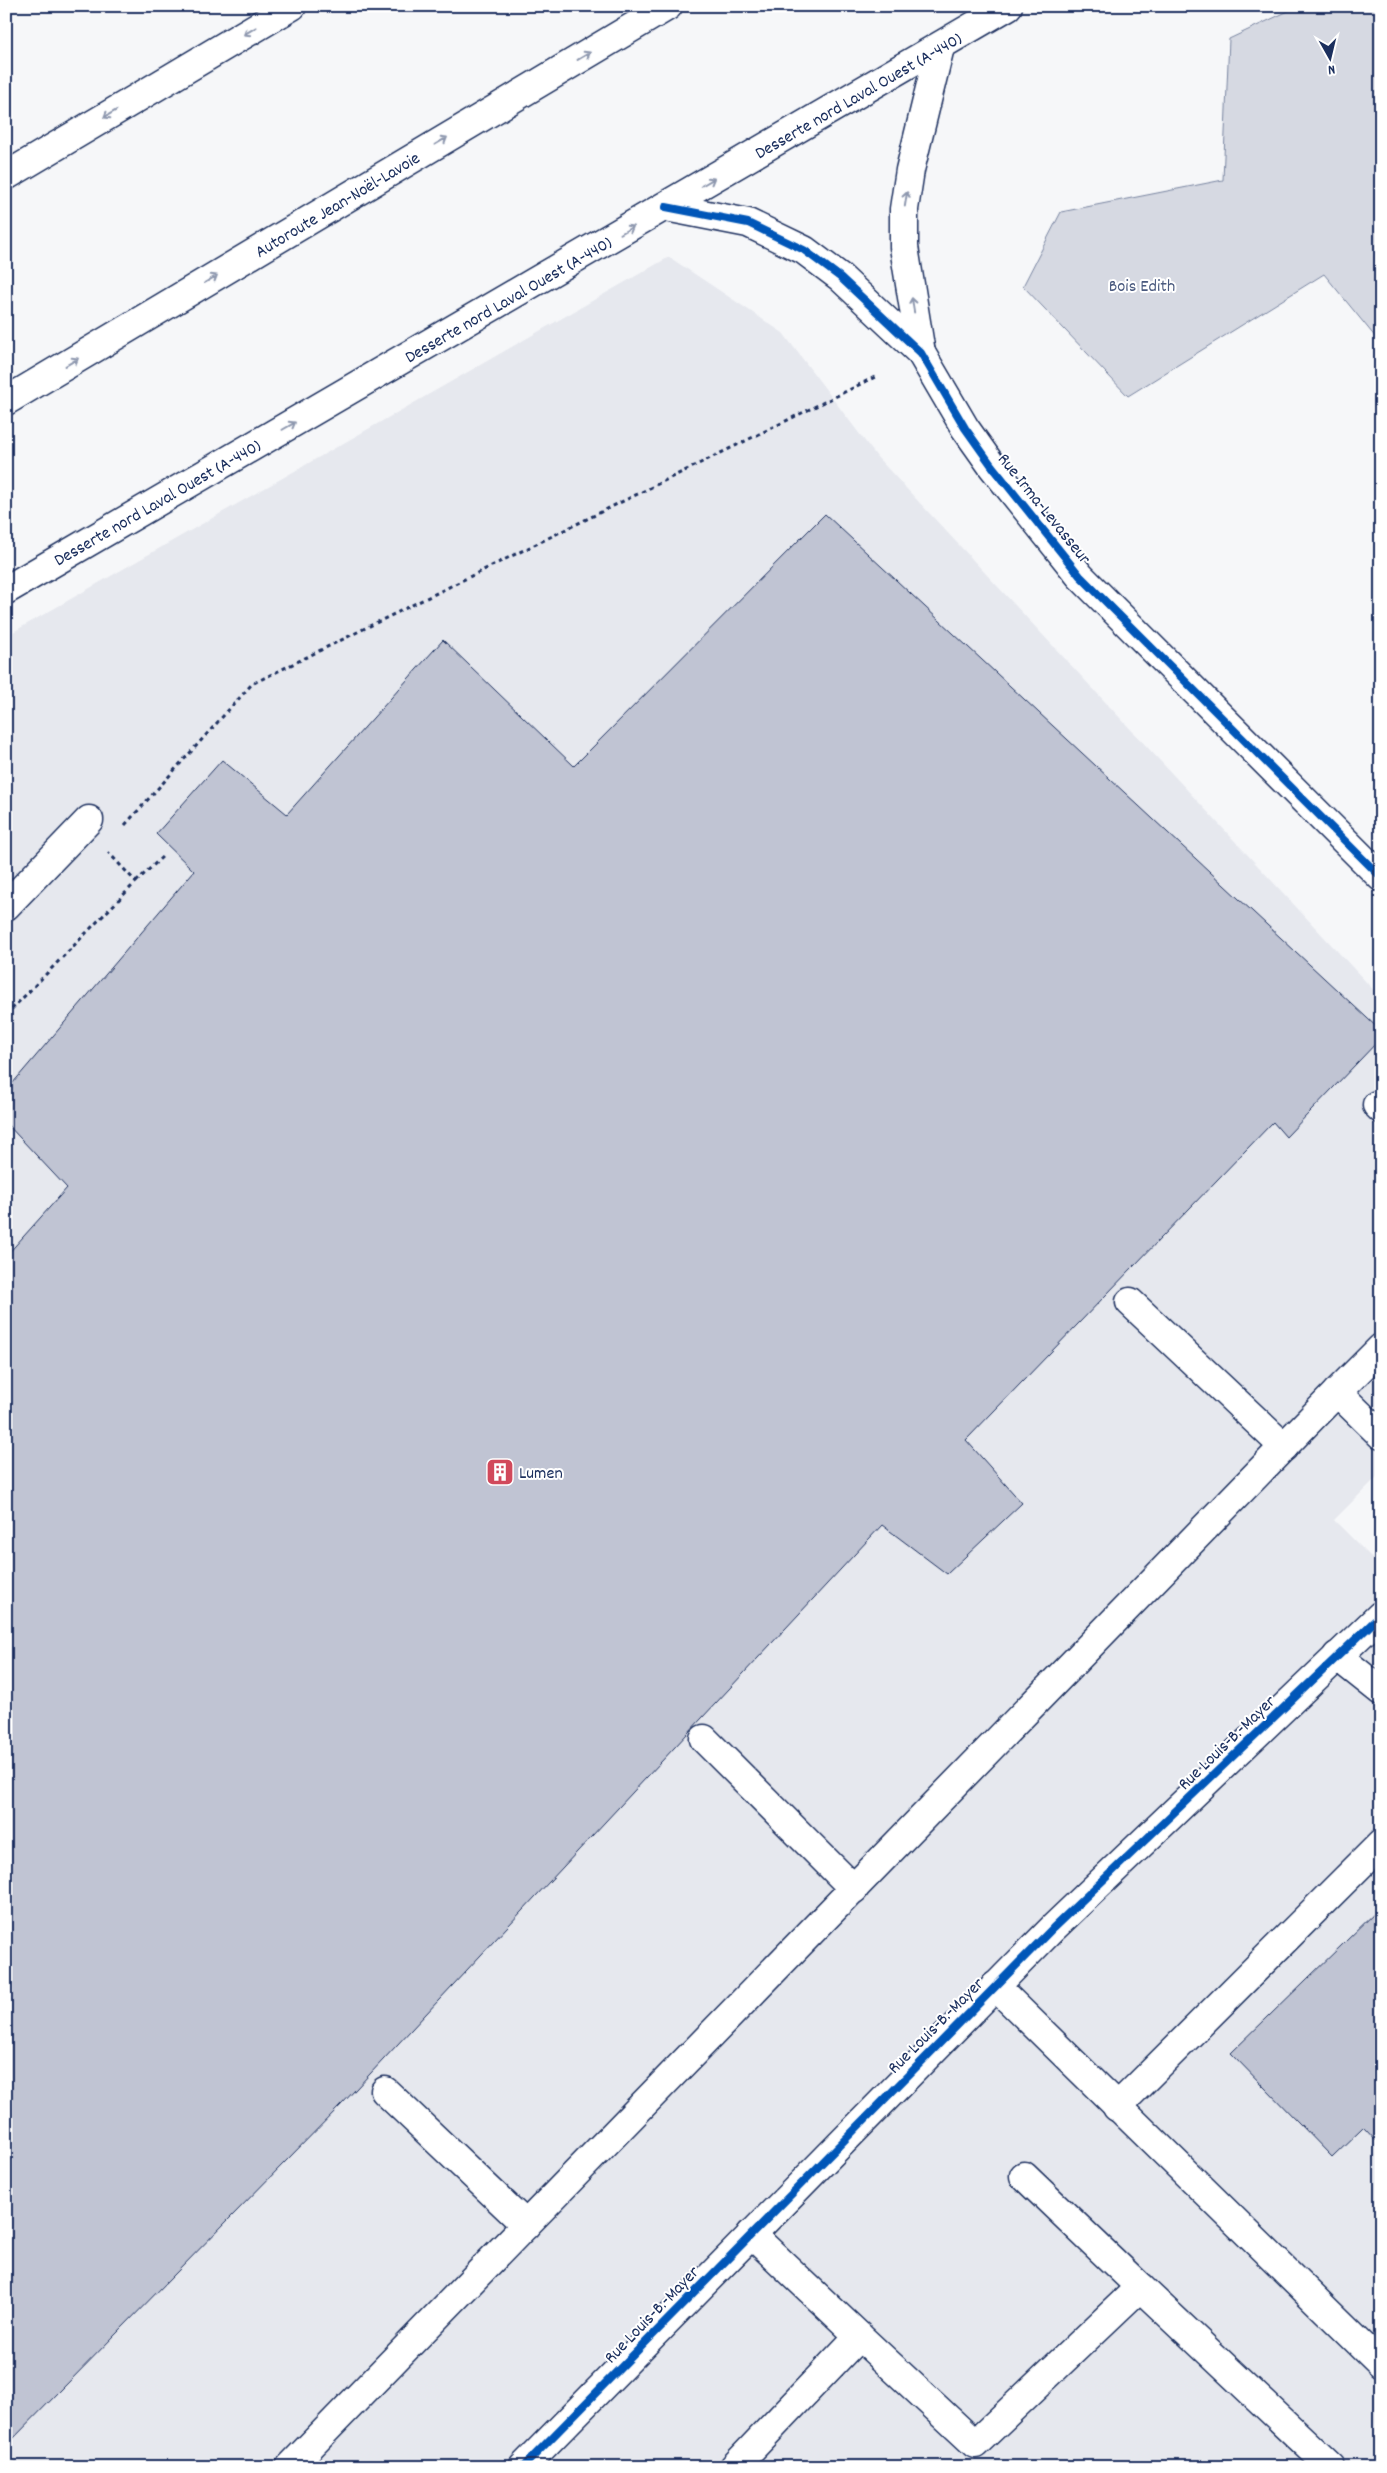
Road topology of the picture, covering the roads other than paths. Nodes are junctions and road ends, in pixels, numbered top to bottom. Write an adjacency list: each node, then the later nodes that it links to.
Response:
1 (292, 6): 5 (main road, one-way to 5)
2 (668, 6): 8 (main road, Autoroute Jean-Noël-Lavoie, one-way to 2)
3 (1008, 6): 4 (main road, Desserte nord Laval Ouest (A-440))
4 (940, 47): 6 (main road, Desserte nord Laval Ouest (A-440), one-way to 4); 7 (main road, Rue Irma-Levasseur, one-way to 4)
5 (6, 176)
6 (666, 207): 7 (main road, Rue Irma-Levasseur); 9 (main road, Desserte nord Laval Ouest (A-440), one-way to 6)
7 (921, 354): 11 (main road, Rue Irma-Levasseur)
8 (6, 401)
9 (6, 590)
10 (89, 820): 12 (main road)
11 (1381, 877)
12 (6, 906)
13 (1130, 1302): 17 (main road)
14 (1381, 1348): 15 (main road)
15 (1337, 1392): 16 (main road); 17 (main road)
16 (1381, 1435)
17 (1284, 1446): 23 (main road)
18 (1381, 1615): 19 (main road, Rue Louis-B.-Mayer)
19 (1337, 1656): 20 (main road); 24 (main road, Rue Louis-B.-Mayer)
20 (1381, 1691)
21 (704, 1739): 23 (main road)
22 (1381, 1844): 26 (main road)
23 (854, 1888): 28 (main road)
24 (995, 1986): 26 (main road); 29 (main road, Rue Louis-B.-Mayer)
25 (385, 2091): 28 (main road)
26 (1117, 2107): 32 (main road)
27 (1024, 2176): 30 (main road)
28 (526, 2225): 33 (main road)
29 (751, 2234): 31 (main road); 34 (main road, Rue Louis-B.-Mayer)
30 (1140, 2286): 31 (main road); 36 (main road)
31 (859, 2336): 35 (main road)
32 (1381, 2364)
33 (290, 2467)
34 (522, 2467)
35 (734, 2467)
36 (1331, 2467)

